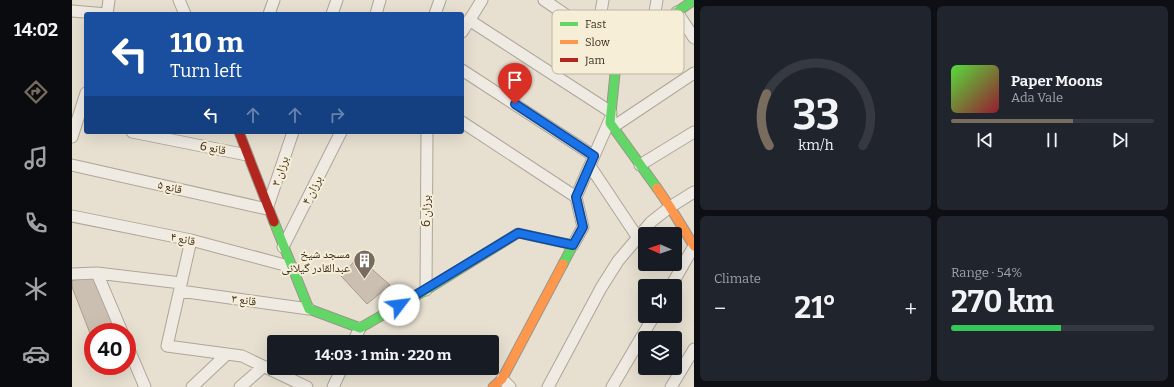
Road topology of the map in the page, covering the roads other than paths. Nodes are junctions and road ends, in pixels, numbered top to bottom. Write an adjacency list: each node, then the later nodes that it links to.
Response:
1 (109, 0): 18 (street)
2 (179, 0): 19 (street)
3 (274, 0): 20 (street)
4 (337, 0): 21 (street)
5 (380, 0): 22 (street)
6 (440, 0): 23 (street)
7 (482, 0): 24 (street)
8 (603, 0): 13 (street)
9 (657, 0): 14 (street)
10 (694, 0): 15 (street)
11 (547, 1): 12 (street)
12 (560, 10)
13 (601, 10)
14 (655, 10)
15 (681, 10)
16 (72, 11): 17 (street)
17 (84, 12)
18 (107, 12)
19 (184, 12)
20 (270, 12)
21 (333, 12)
22 (377, 12)
23 (436, 12)
24 (468, 20): 26 (street); 32 (street)
25 (684, 22): 27 (street)
26 (464, 28)
27 (694, 38)
28 (464, 71): 43 (street)
29 (694, 73): 32 (street)
30 (615, 74): 32 (street)
31 (84, 108): 33 (street)
32 (612, 119): 43 (street); 45 (street)
33 (82, 122): 41 (street)
34 (464, 123): 47 (street)
35 (694, 132): 45 (street)
36 (142, 134): 42 (street, قانع 6)
37 (241, 134): 42 (street)
38 (292, 134): 49 (street, برزان ۳)
39 (340, 134): 56 (street, برزان ۴)
40 (427, 134): 62 (street, برزان 6)
41 (72, 137)
42 (247, 154): 49 (street)
43 (592, 161): 47 (street); 52 (street)
44 (72, 165): 49 (street, قانع ۵)
45 (640, 165): 48 (street)
46 (694, 192): 48 (street)
47 (576, 197): 54 (street)
48 (670, 207): 51 (street); 55 (street)
49 (267, 209): 56 (street)
50 (72, 216): 53 (street, قانع ۴)
51 (647, 227)
52 (638, 238): 80 (street)
53 (191, 240): 57 (street, قانع ۴); 61 (street)
54 (573, 245): 62 (street); 73 (street)
55 (694, 246): 60 (street)
56 (283, 247): 57 (street)
57 (292, 266): 63 (street)
58 (97, 273): 59 (street, قانع ۳); 61 (street, قانع ۳); 64 (street)
59 (72, 274)
60 (675, 279)
61 (180, 287): 63 (street, قانع ۳); 69 (street)
62 (426, 290): 66 (street)
63 (309, 309): 66 (street)
64 (118, 323)
65 (650, 323): 81 (street)
66 (360, 328): 67 (street)
67 (357, 335)
68 (694, 349): 82 (street)
69 (227, 354): 71 (street); 75 (street)
70 (136, 366): 74 (street)
71 (264, 367): 76 (street); 77 (street)
72 (339, 375): 78 (street)
73 (506, 383): 79 (street)
74 (145, 387)
75 (192, 387)
76 (240, 387)
77 (306, 387)
78 (333, 387)
79 (492, 387)
80 (548, 387)
81 (612, 387)
82 (671, 387)

